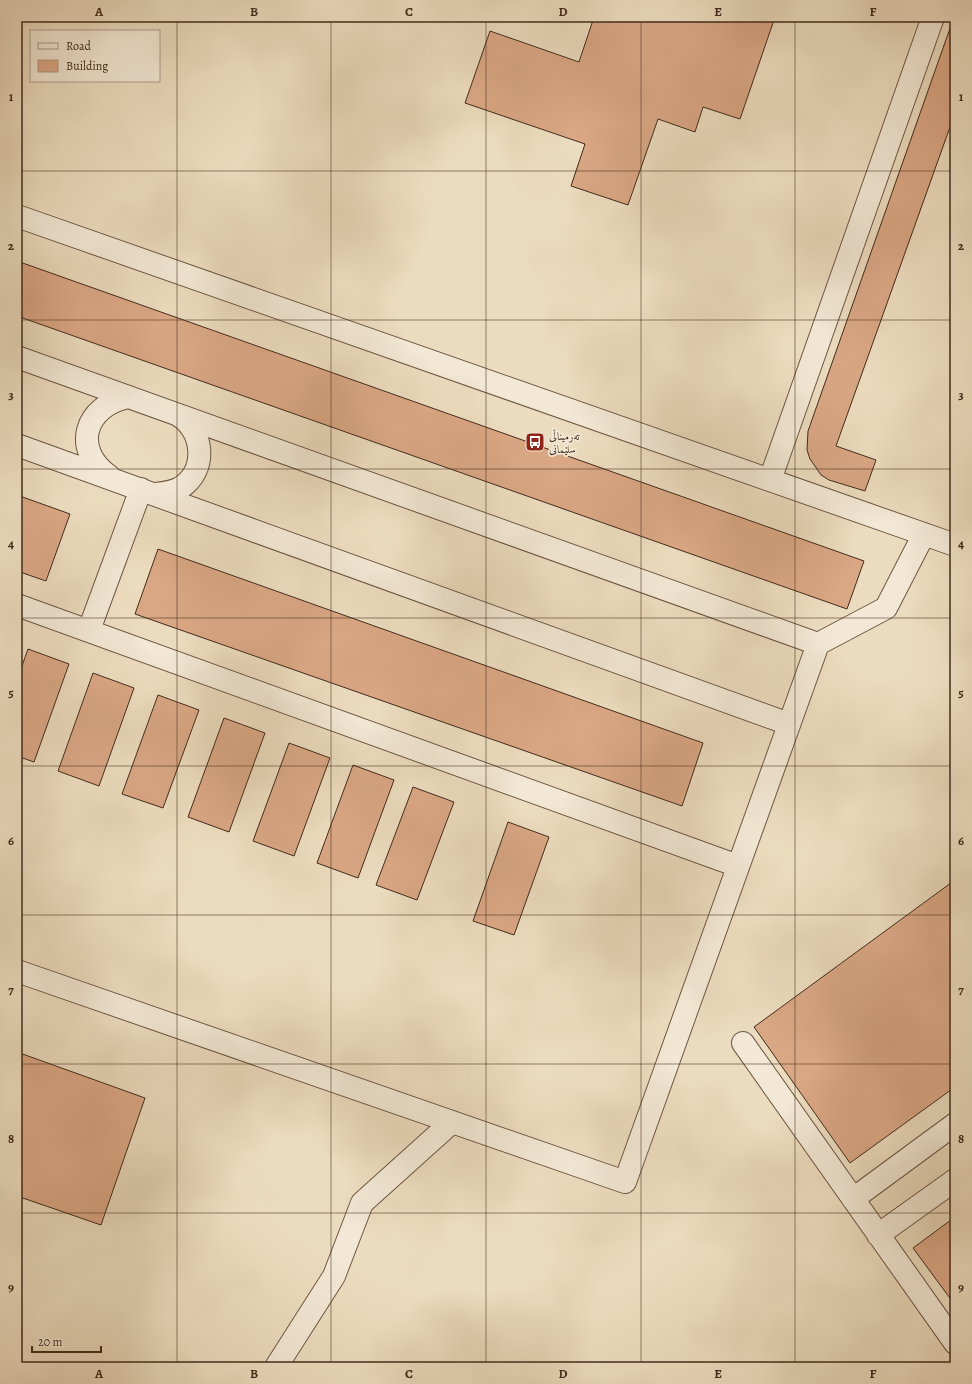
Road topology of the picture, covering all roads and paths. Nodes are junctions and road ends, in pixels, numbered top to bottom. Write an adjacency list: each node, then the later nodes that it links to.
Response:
1 (932, 17): 8 (lane)
2 (17, 216): 8 (lane)
3 (17, 357): 4 (lane)
4 (129, 397): 5 (lane); 7 (lane)
5 (173, 413): 9 (lane); 14 (lane)
6 (17, 445): 7 (lane)
7 (111, 478): 9 (lane)
8 (770, 480): 10 (lane)
9 (149, 492): 13 (lane); 15 (lane)
10 (924, 534): 11 (lane); 14 (lane)
11 (955, 545)
12 (17, 605): 13 (lane)
13 (89, 630): 16 (lane)
14 (818, 644): 15 (lane)
15 (789, 724): 16 (lane)
16 (738, 866): 19 (lane)
17 (17, 971): 19 (lane)
18 (743, 1043): 22 (lane)
19 (452, 1122): 25 (lane)
20 (955, 1124): 22 (lane)
21 (955, 1180): 23 (lane)
22 (853, 1199): 23 (lane)
23 (878, 1235): 24 (lane)
24 (955, 1343)
25 (276, 1367)

